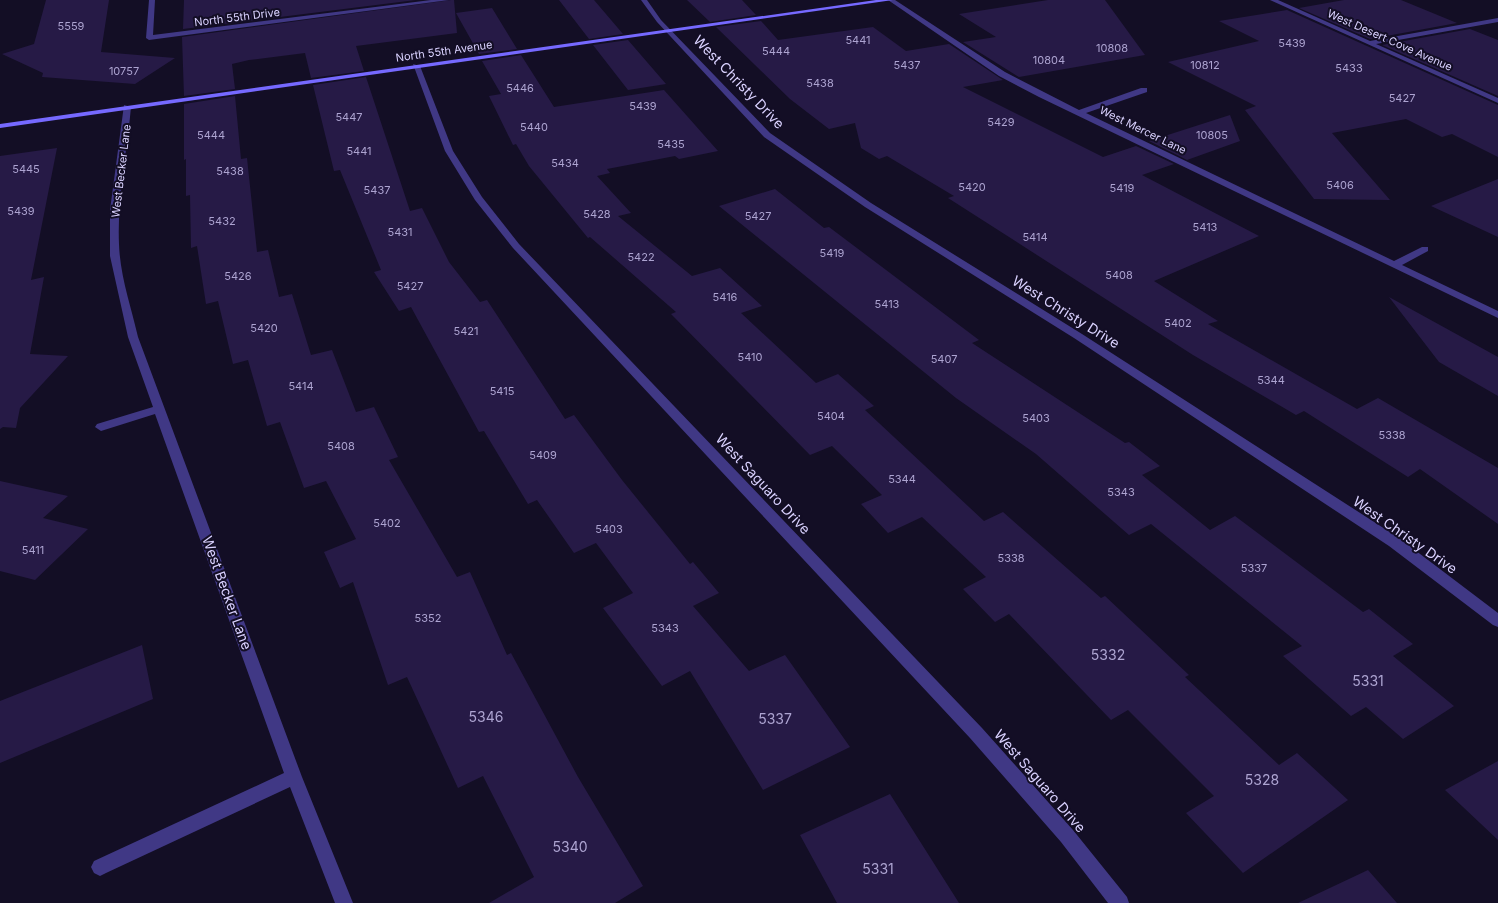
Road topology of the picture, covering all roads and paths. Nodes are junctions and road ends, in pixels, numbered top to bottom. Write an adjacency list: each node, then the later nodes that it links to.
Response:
1 (152, 0): 2 (street, North 55th Drive)
2 (446, 0)
3 (644, 0): 7 (street, West Christy Drive)
4 (890, 0): 7 (street, North 55th Avenue); 13 (street, West Mercer Lane)
5 (1273, 0): 8 (street, West Desert Cove Avenue)
6 (1498, 20): 8 (street)
7 (669, 31): 9 (street, North 55th Avenue); 20 (street, West Christy Drive)
8 (1369, 43): 11 (street, West Desert Cove Avenue)
9 (416, 66): 12 (street, North 55th Avenue); 24 (street, West Saguaro Drive)
10 (1144, 90): 13 (street)
11 (1498, 101)
12 (128, 108): 14 (street, North 55th Avenue); 18 (street, West Becker Lane)
13 (1078, 112): 16 (street, West Mercer Lane)
14 (0, 126)
15 (1425, 249): 16 (street)
16 (1394, 265): 17 (street, West Mercer Lane)
17 (1498, 315)
18 (158, 409): 19 (street); 21 (street, West Becker Lane)
19 (101, 427)
20 (1498, 621)
21 (294, 777): 22 (street); 23 (street, West Becker Lane)
22 (100, 867)
23 (344, 903)
24 (1120, 903)

